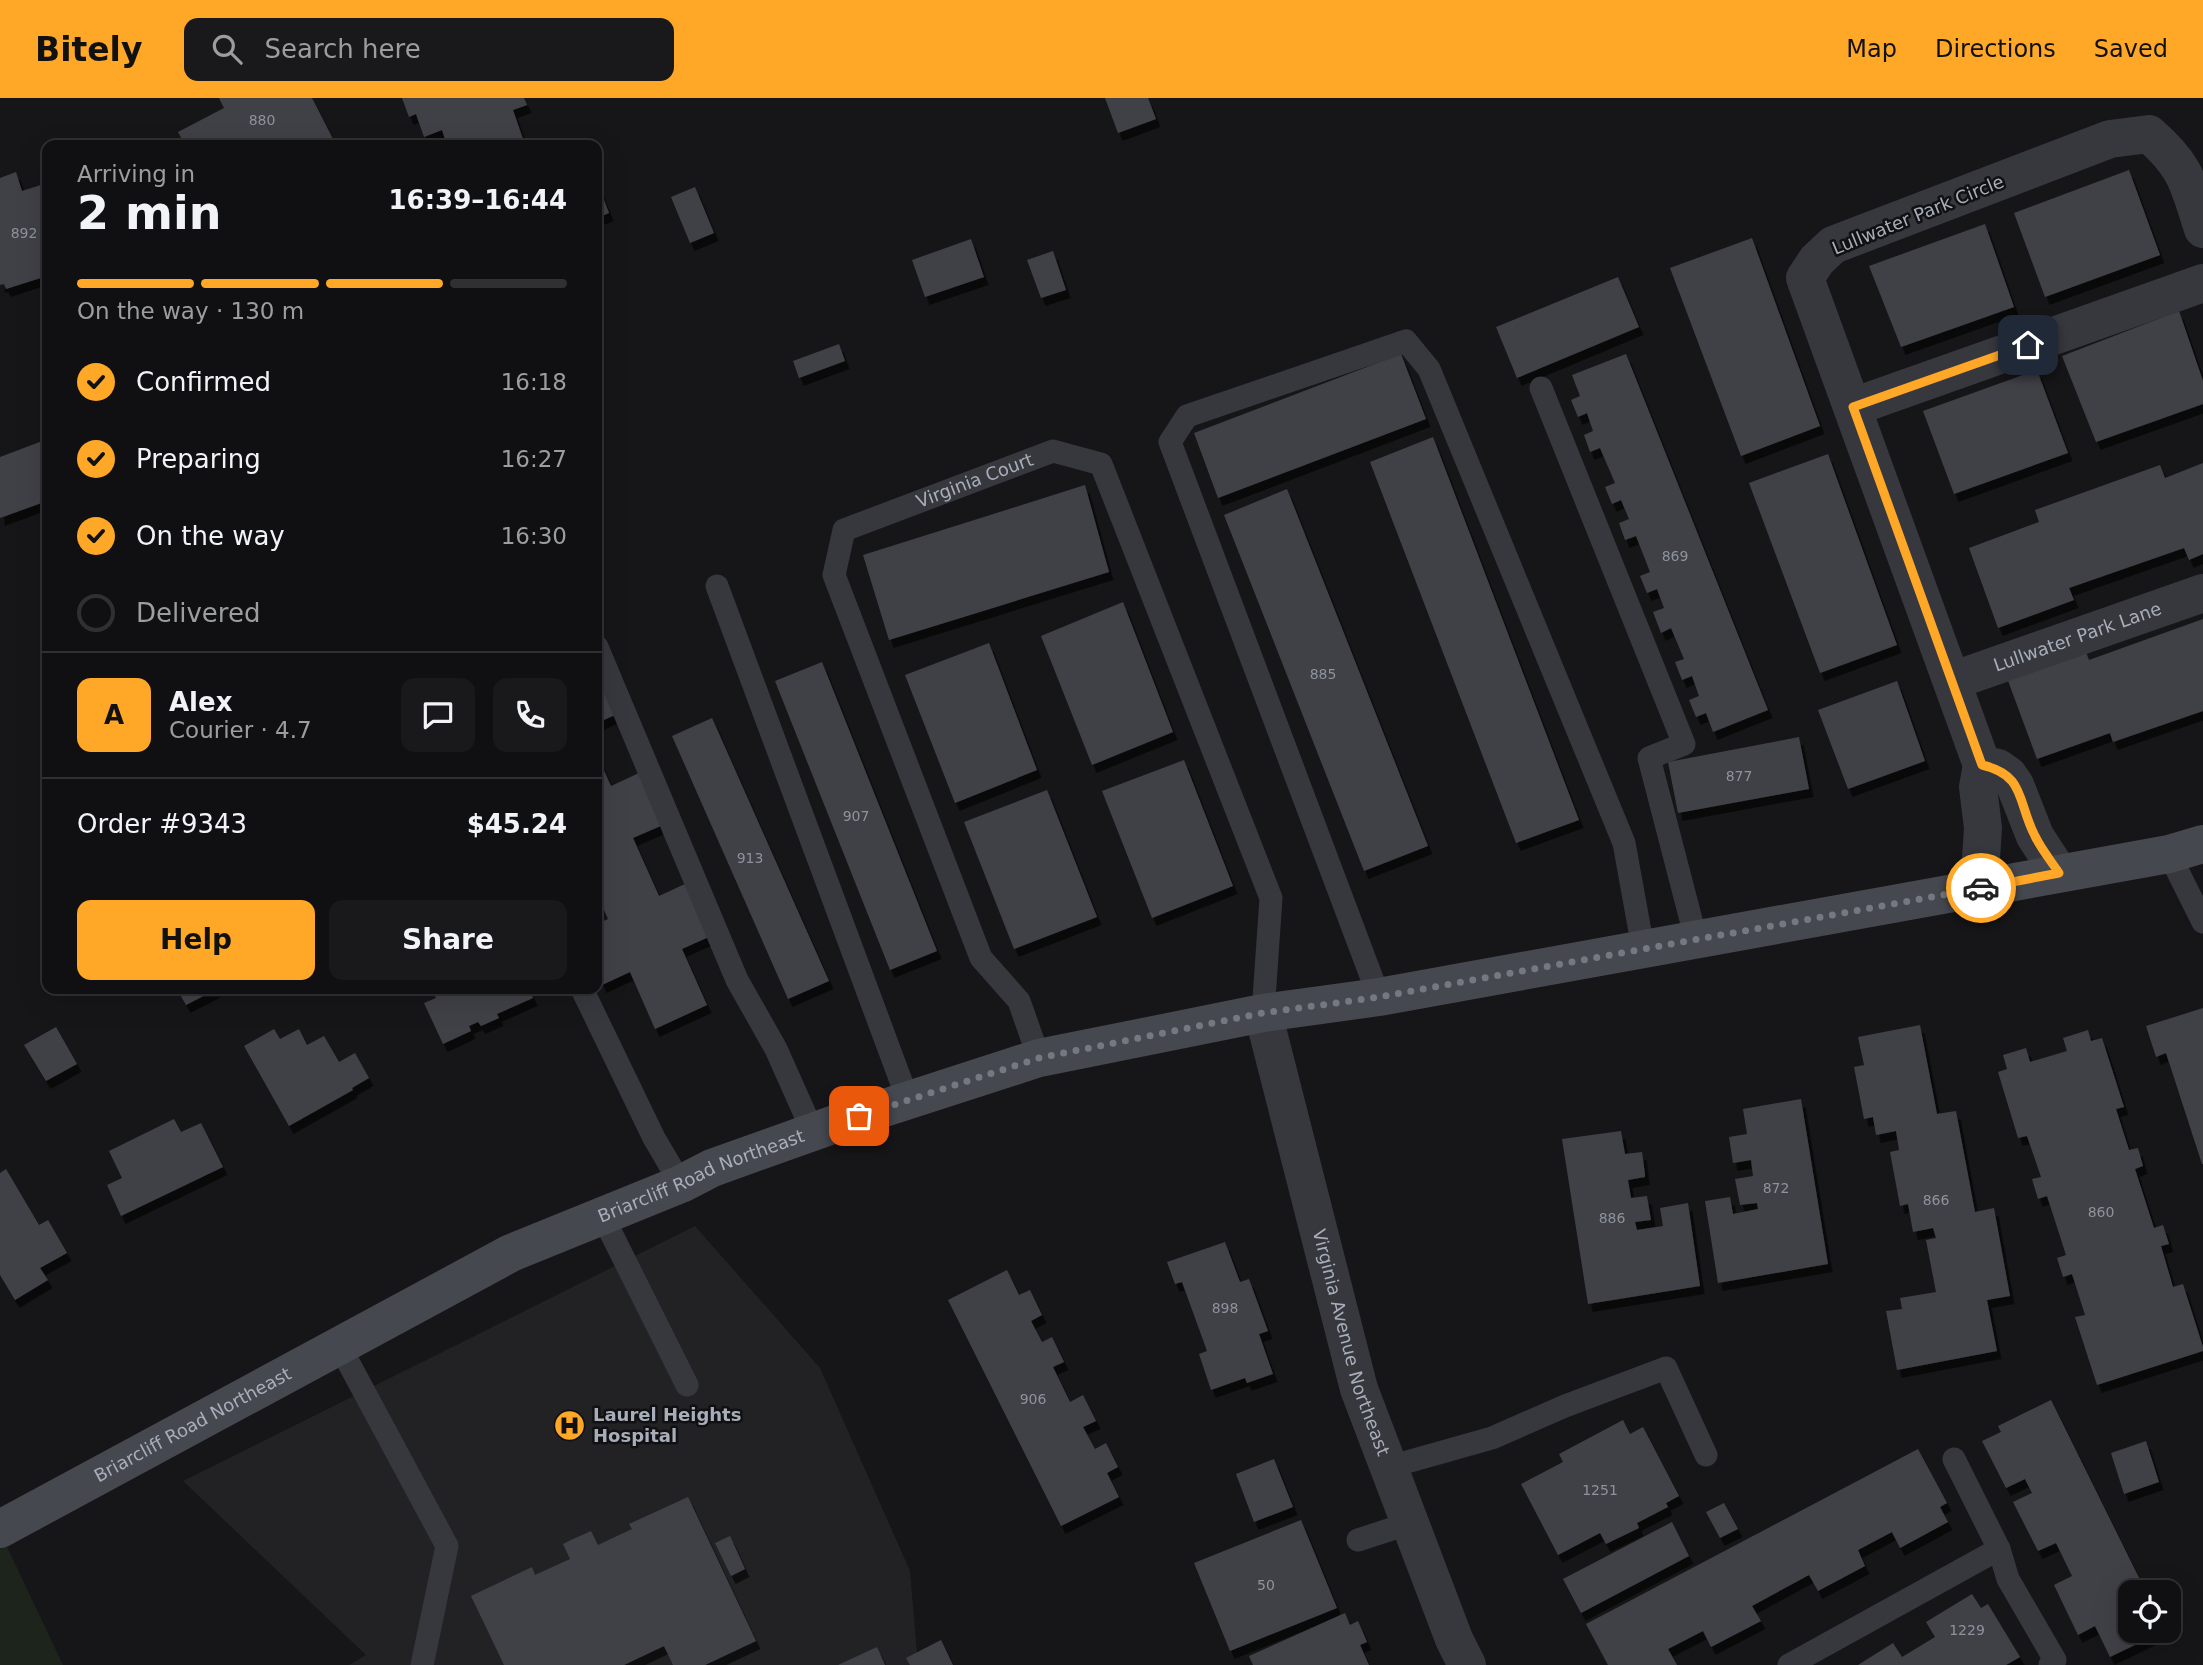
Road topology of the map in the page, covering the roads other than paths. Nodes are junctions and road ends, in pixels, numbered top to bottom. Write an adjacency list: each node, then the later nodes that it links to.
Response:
1 (2203, 229): 4 (street, Lullwater Park Circle)
2 (2203, 283): 4 (street)
3 (1541, 388): 14 (lane)
4 (1853, 407): 8 (street, Lullwater Park Circle)
5 (718, 586): 20 (lane)
6 (2203, 593): 8 (street, Lullwater Park Lane)
7 (602, 658): 21 (lane)
8 (1952, 681): 9 (street, Lullwater Park Circle)
9 (1982, 765): 11 (street); 12 (street, Lullwater Park Circle)
10 (2186, 849): 11 (main road, Briarcliff Road Northeast); 13 (lane)
11 (2059, 873): 12 (main road, Briarcliff Road Northeast)
12 (1979, 888): 14 (main road, Briarcliff Road Northeast)
13 (2203, 922)
14 (1696, 939): 15 (main road, Briarcliff Road Northeast)
15 (1643, 948): 17 (main road, Briarcliff Road Northeast); 17 (lane)
16 (584, 994): 22 (lane)
17 (1379, 997): 18 (main road, Briarcliff Road Northeast)
18 (1263, 1013): 19 (main road, Briarcliff Road Northeast); 19 (lane, Virginia Court); 28 (street, Virginia Avenue Northeast)
19 (1039, 1058): 20 (main road, Briarcliff Road Northeast)
20 (908, 1100): 21 (main road, Briarcliff Road Northeast)
21 (813, 1132): 22 (main road, Briarcliff Road Northeast)
22 (681, 1184): 23 (main road, Briarcliff Road Northeast)
23 (602, 1215): 24 (main road, Briarcliff Road Northeast); 25 (lane)
24 (339, 1345): 30 (main road, Briarcliff Road Northeast); 33 (lane)
25 (687, 1385)
26 (1706, 1455): 28 (lane)
27 (1954, 1459): 32 (lane)
28 (1389, 1467): 29 (street, Virginia Avenue Northeast)
29 (1410, 1523): 31 (lane); 34 (street, Virginia Avenue Northeast)
30 (0, 1529)
31 (1359, 1540)
32 (1999, 1549): 35 (lane); 36 (lane)
33 (422, 1665)
34 (1466, 1665)
35 (1789, 1665)
36 (2050, 1665)

